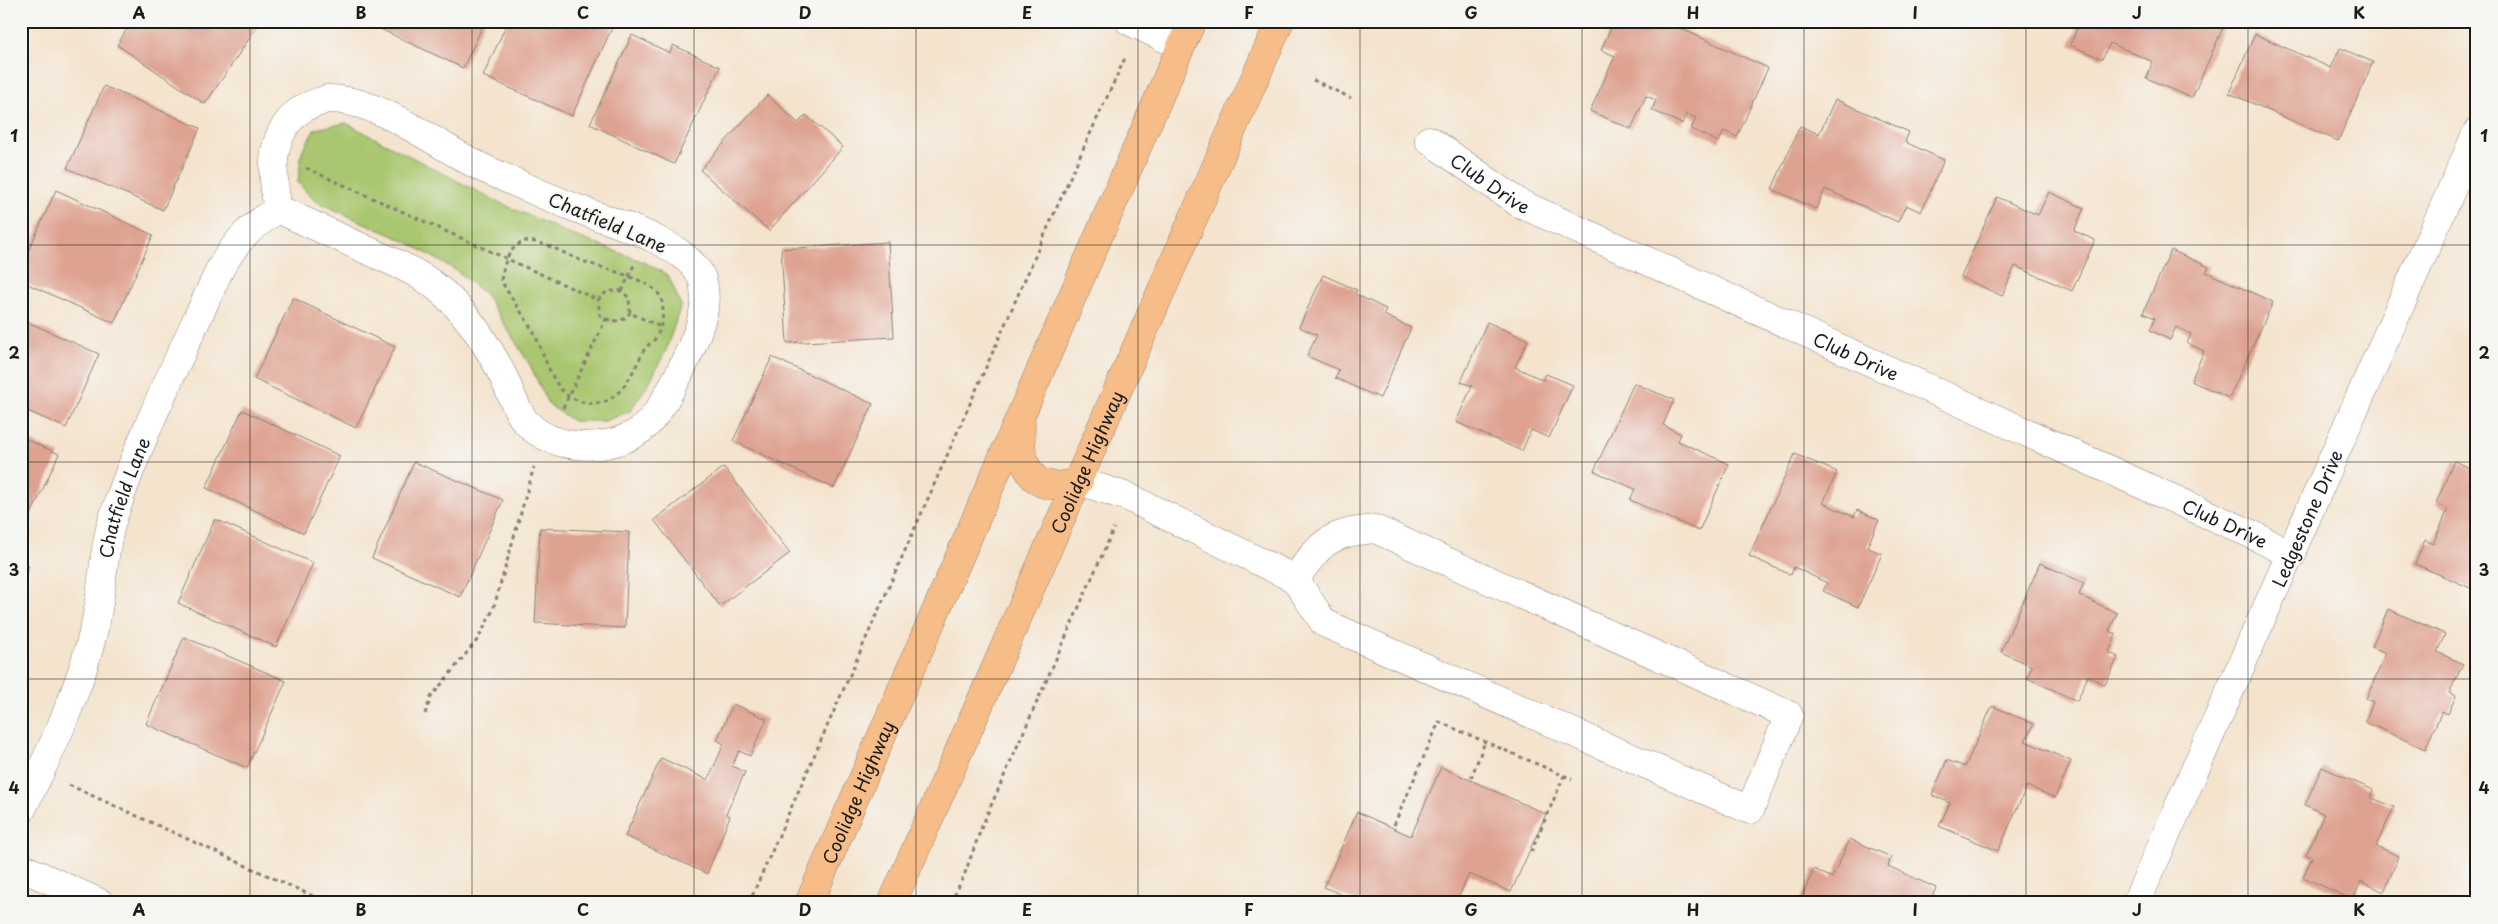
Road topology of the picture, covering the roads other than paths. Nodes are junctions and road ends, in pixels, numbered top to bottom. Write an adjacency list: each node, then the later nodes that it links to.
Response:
1 (1192, 21): 4 (main road, Coolidge Highway)
2 (1280, 21): 9 (main road, Coolidge Highway)
3 (1135, 24): 4 (street)
4 (1181, 46): 8 (main road, Coolidge Highway)
5 (2477, 132): 10 (street, Ledgestone Drive)
6 (1429, 140): 10 (street, Club Drive)
7 (278, 209): 7 (street, Chatfield Lane); 12 (street, Chatfield Lane)
8 (1021, 414): 9 (main road); 15 (main road, Coolidge Highway)
9 (1079, 481): 11 (street); 16 (main road, Coolidge Highway)
10 (2292, 555): 17 (street, Ledgestone Drive)
11 (1295, 579): 11 (street)
12 (21, 811)
13 (21, 867): 14 (street)
14 (100, 903)
15 (809, 903)
16 (892, 903)
17 (2136, 903)

